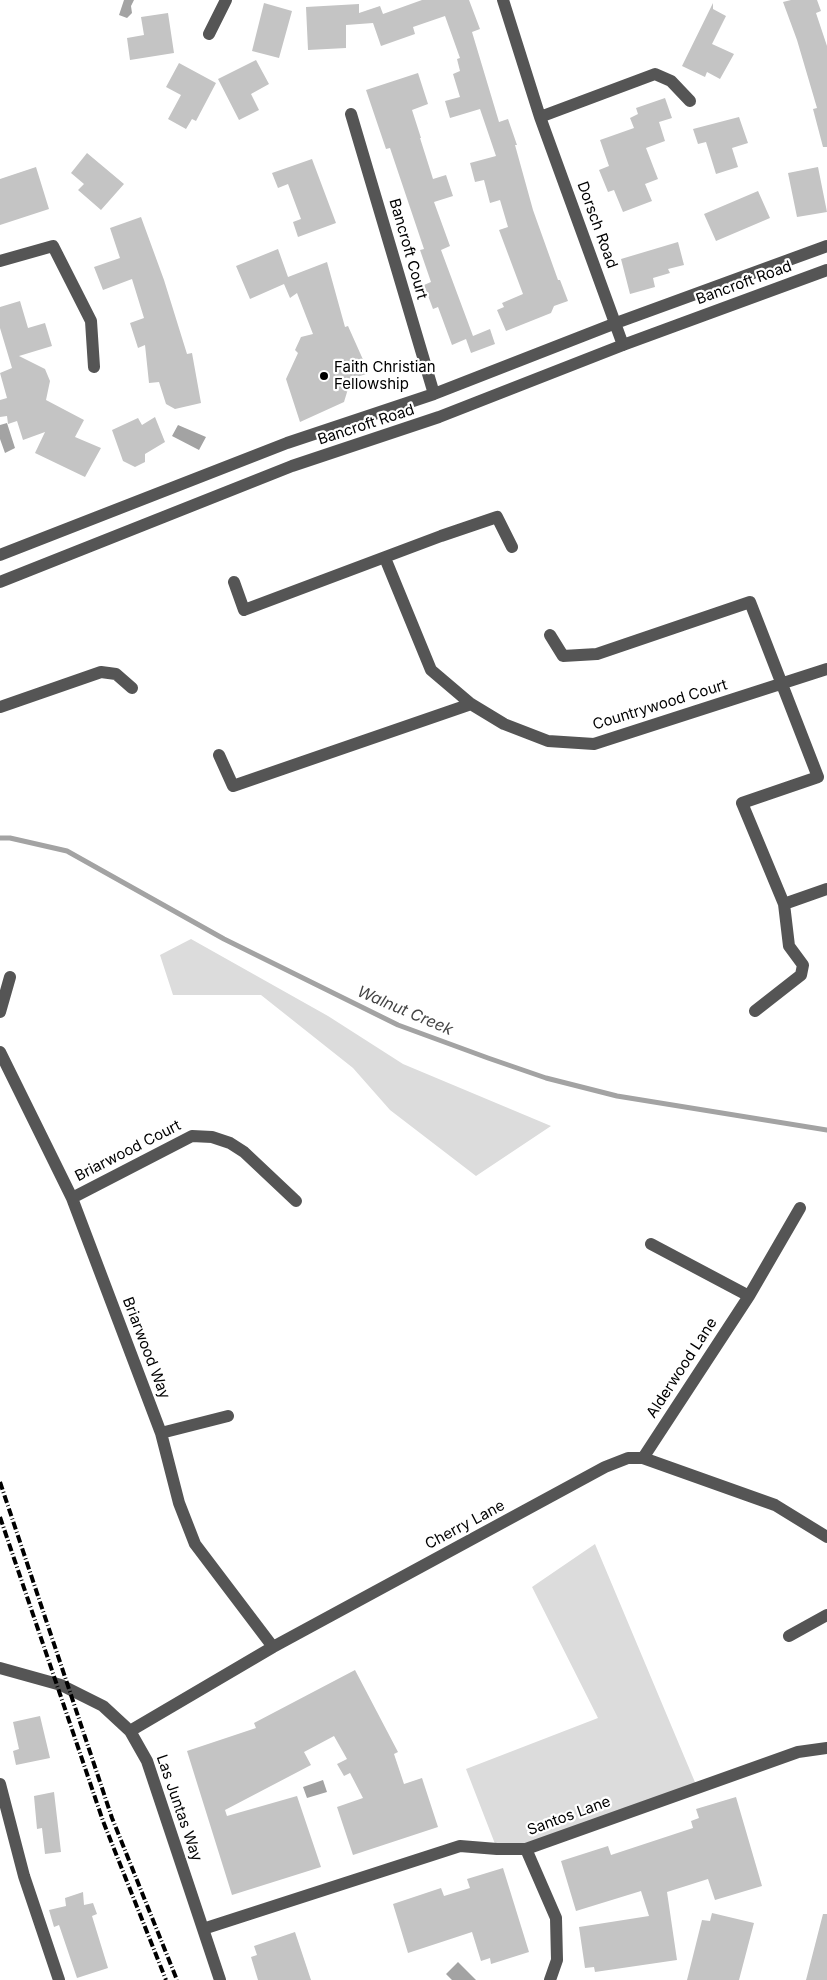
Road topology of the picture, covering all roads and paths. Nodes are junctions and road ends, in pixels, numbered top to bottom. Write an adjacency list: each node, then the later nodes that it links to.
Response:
1 (226, 0): 3 (street)
2 (503, 0): 6 (street, Dorsch Road)
3 (209, 34)
4 (690, 102): 6 (street)
5 (352, 114): 13 (street, Bancroft Court)
6 (540, 117): 10 (street, Dorsch Road)
7 (827, 246): 10 (street, Bancroft Road)
8 (0, 260): 12 (street)
9 (827, 270): 11 (street, Bancroft Road)
10 (616, 323): 11 (street, Dorsch Road); 13 (street, Bancroft Road)
11 (623, 345): 17 (street, Bancroft Road)
12 (94, 367)
13 (434, 394): 15 (street, Bancroft Road)
14 (512, 547): 16 (street)
15 (0, 555)
16 (386, 558): 18 (street); 23 (street, Countrywood Court)
17 (0, 582)
18 (234, 582)
19 (550, 635): 21 (street)
20 (827, 669): 21 (street, Countrywood Court)
21 (782, 684): 23 (street, Countrywood Court); 27 (street)
22 (132, 688): 24 (street)
23 (471, 704): 25 (street)
24 (0, 707)
25 (219, 755)
26 (827, 889): 27 (street)
27 (784, 904): 29 (street)
28 (10, 977): 30 (street)
29 (755, 1011)
30 (0, 1012)
31 (0, 1052): 32 (street, Briarwood Way)
32 (72, 1198): 33 (street, Briarwood Court); 38 (street, Briarwood Way)
33 (296, 1201)
34 (800, 1208): 36 (street, Alderwood Lane)
35 (650, 1244): 36 (street)
36 (749, 1296): 39 (street, Alderwood Lane)
37 (228, 1416): 38 (street)
38 (161, 1433): 43 (street, Briarwood Way)
39 (643, 1458): 40 (street, Cherry Lane); 43 (street, Cherry Lane)
40 (827, 1537)
41 (827, 1615): 42 (street)
42 (789, 1636)
43 (273, 1648): 45 (street, Cherry Lane)
44 (0, 1668): 45 (street, Las Juntas Way)
45 (130, 1731): 49 (street, Las Juntas Way)
46 (827, 1748): 48 (street, Santos Lane)
47 (0, 1784): 50 (street)
48 (526, 1849): 49 (street, Santos Lane); 52 (street)
49 (203, 1928): 51 (street, Las Juntas Way)
50 (59, 1980)
51 (220, 1980)
52 (550, 1980)

